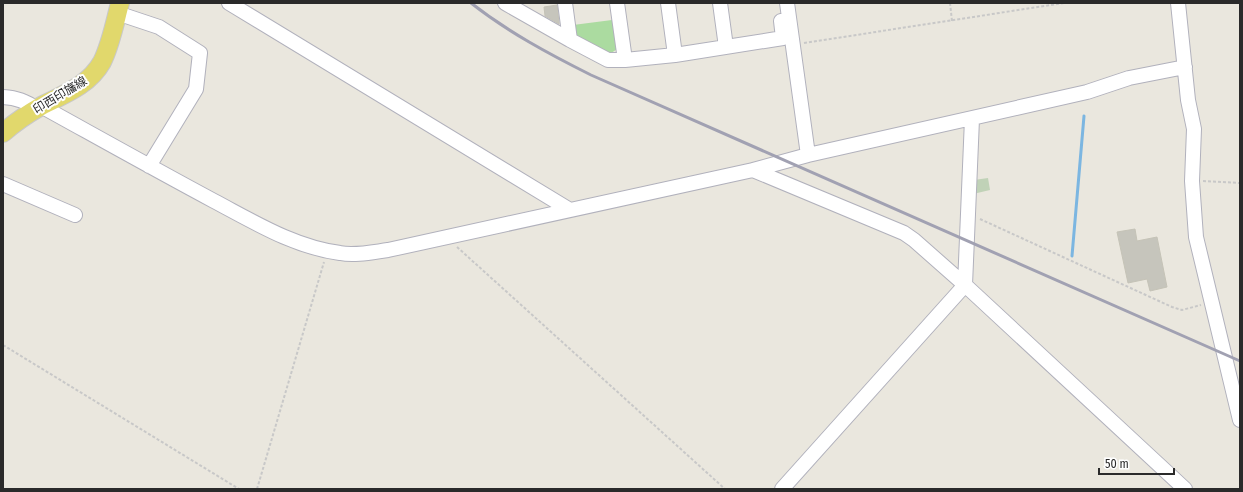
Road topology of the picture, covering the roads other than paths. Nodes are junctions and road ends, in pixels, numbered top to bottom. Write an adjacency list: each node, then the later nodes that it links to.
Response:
1 (229, 3): 24 (street)
2 (565, 3): 11 (street)
3 (617, 3): 14 (street)
4 (668, 3): 13 (street)
5 (720, 3): 12 (street)
6 (778, 3): 12 (street)
7 (786, 3): 20 (street)
8 (1178, 3): 15 (street)
9 (511, 5): 11 (street)
10 (119, 8): 17 (main road, 印西印旛線); 21 (street)
11 (570, 40): 14 (street)
12 (726, 47): 13 (street)
13 (675, 55): 14 (street)
14 (625, 60)
15 (1184, 67): 18 (street); 27 (street)
16 (3, 97): 17 (street)
17 (39, 108): 19 (main road, 印西印旛線); 21 (street)
18 (972, 119): 20 (street); 26 (street)
19 (3, 133)
20 (808, 155): 22 (street)
21 (149, 166): 24 (street)
22 (753, 170): 24 (street); 26 (street)
23 (3, 184): 25 (street)
24 (570, 210)
25 (76, 215)
26 (965, 285): 28 (street); 29 (street)
27 (1240, 420)
28 (782, 489)
29 (1185, 489)

